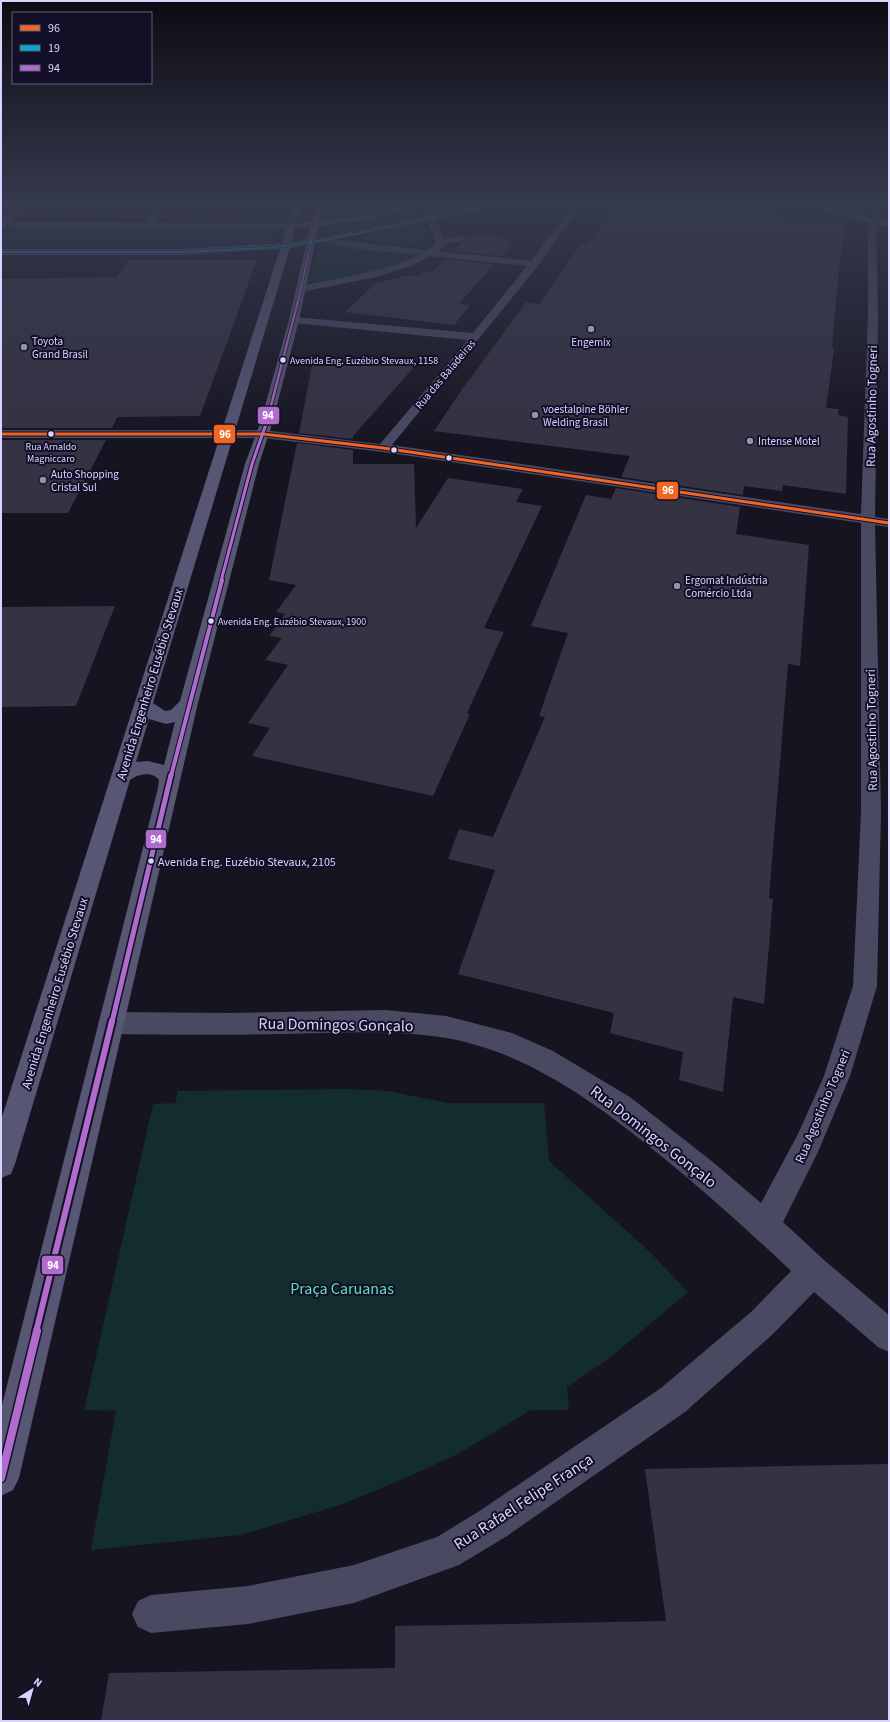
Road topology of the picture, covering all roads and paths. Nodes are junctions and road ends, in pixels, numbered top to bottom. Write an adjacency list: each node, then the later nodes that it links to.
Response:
1 (282, 283): 9 (main road, Avenida Engenheiro Eusébio Stevaux)
2 (302, 283): 6 (main road)
3 (330, 283): 6 (street)
4 (519, 283): 8 (street, Rua das Baiadeiras)
5 (876, 283): 13 (street, Rua Agostinho Togneri)
6 (301, 289): 7 (main road)
7 (294, 320): 8 (street); 11 (main road)
8 (476, 337): 12 (street, Rua das Baiadeiras)
9 (227, 433): 10 (street); 11 (street); 15 (main road, Avenida Engenheiro Eusébio Stevaux)
10 (1, 434)
11 (262, 434): 12 (street); 16 (main road)
12 (382, 448): 13 (street)
13 (868, 520): 14 (street); 19 (street, Rua Agostinho Togneri)
14 (889, 523)
15 (143, 704): 16 (main road); 17 (main road, Avenida Engenheiro Eusébio Stevaux)
16 (189, 704): 18 (main road)
17 (119, 781): 18 (main road); 21 (main road, Avenida Engenheiro Eusébio Stevaux)
18 (168, 788): 20 (main road)
19 (880, 814): 22 (street, Rua Agostinho Togneri)
20 (111, 1022): 22 (street, Rua Domingos Gonçalo); 25 (main road)
21 (1, 1164)
22 (765, 1226): 23 (street, Rua Domingos Gonçalo)
23 (813, 1271): 24 (street, Rua Domingos Gonçalo); 26 (street, Rua Rafael Felipe França)
24 (889, 1336)
25 (1, 1478)
26 (151, 1614)

